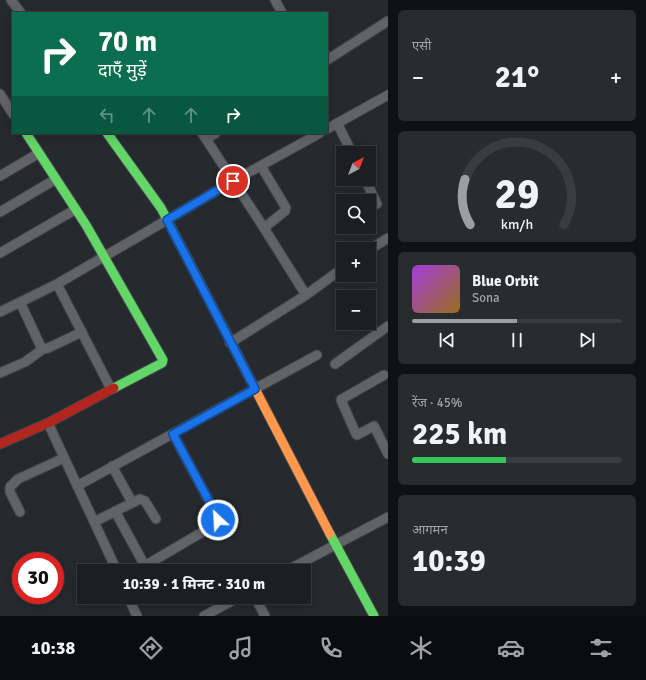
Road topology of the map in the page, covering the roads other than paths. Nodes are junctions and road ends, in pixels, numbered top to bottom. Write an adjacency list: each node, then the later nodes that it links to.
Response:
1 (11, 0): 3 (street)
2 (275, 0): 4 (street)
3 (20, 12)
4 (281, 12)
5 (388, 20): 6 (street)
6 (328, 59)
7 (0, 94): 9 (street)
8 (388, 95): 12 (street)
9 (8, 106): 10 (street); 11 (street)
10 (0, 112)
11 (12, 112)
12 (337, 123): 13 (street); 18 (street)
13 (328, 128)
14 (27, 134): 19 (street)
15 (108, 134): 28 (street)
16 (318, 134): 20 (street)
17 (204, 136): 23 (street)
18 (348, 146)
19 (39, 153): 21 (street); 22 (street)
20 (261, 166): 23 (street); 29 (street)
21 (0, 176)
22 (56, 179): 26 (street); 27 (street)
23 (233, 181): 28 (street); 29 (street)
24 (368, 186): 25 (street)
25 (377, 204)
26 (76, 209): 32 (street); 33 (street)
27 (0, 212)
28 (167, 220): 33 (street); 41 (street)
29 (264, 228): 36 (street)
30 (388, 238): 31 (street)
31 (376, 246)
32 (0, 253)
33 (105, 256): 35 (street); 47 (street)
34 (336, 273): 36 (street)
35 (57, 284): 37 (street); 40 (street)
36 (306, 294): 41 (street)
37 (20, 302): 38 (street); 42 (street)
38 (0, 312)
39 (388, 326): 44 (street)
40 (82, 332): 42 (street); 47 (street)
41 (230, 343): 48 (street)
42 (43, 349): 45 (street)
43 (317, 355): 48 (street)
44 (335, 364)
45 (0, 373)
46 (384, 376): 52 (street)
47 (111, 389): 49 (street)
48 (255, 389): 50 (street); 62 (street)
49 (48, 423): 51 (street); 53 (street)
50 (173, 434): 54 (street); 65 (street)
51 (0, 444)
52 (388, 454)
53 (64, 458): 55 (street); 58 (street)
54 (112, 466): 55 (street); 56 (street)
55 (77, 486): 61 (street)
56 (132, 502): 57 (street); 60 (street)
57 (114, 511): 61 (street); 64 (street)
58 (20, 512)
59 (388, 517): 62 (street)
60 (156, 519)
61 (94, 522): 63 (street)
62 (335, 544): 66 (street); 73 (street)
63 (114, 564)
64 (144, 564)
65 (148, 564)
66 (299, 564)
67 (131, 604): 70 (street)
68 (226, 604): 71 (street)
69 (259, 604): 72 (street)
70 (137, 616)
71 (204, 616)
72 (265, 616)
73 (374, 616)

